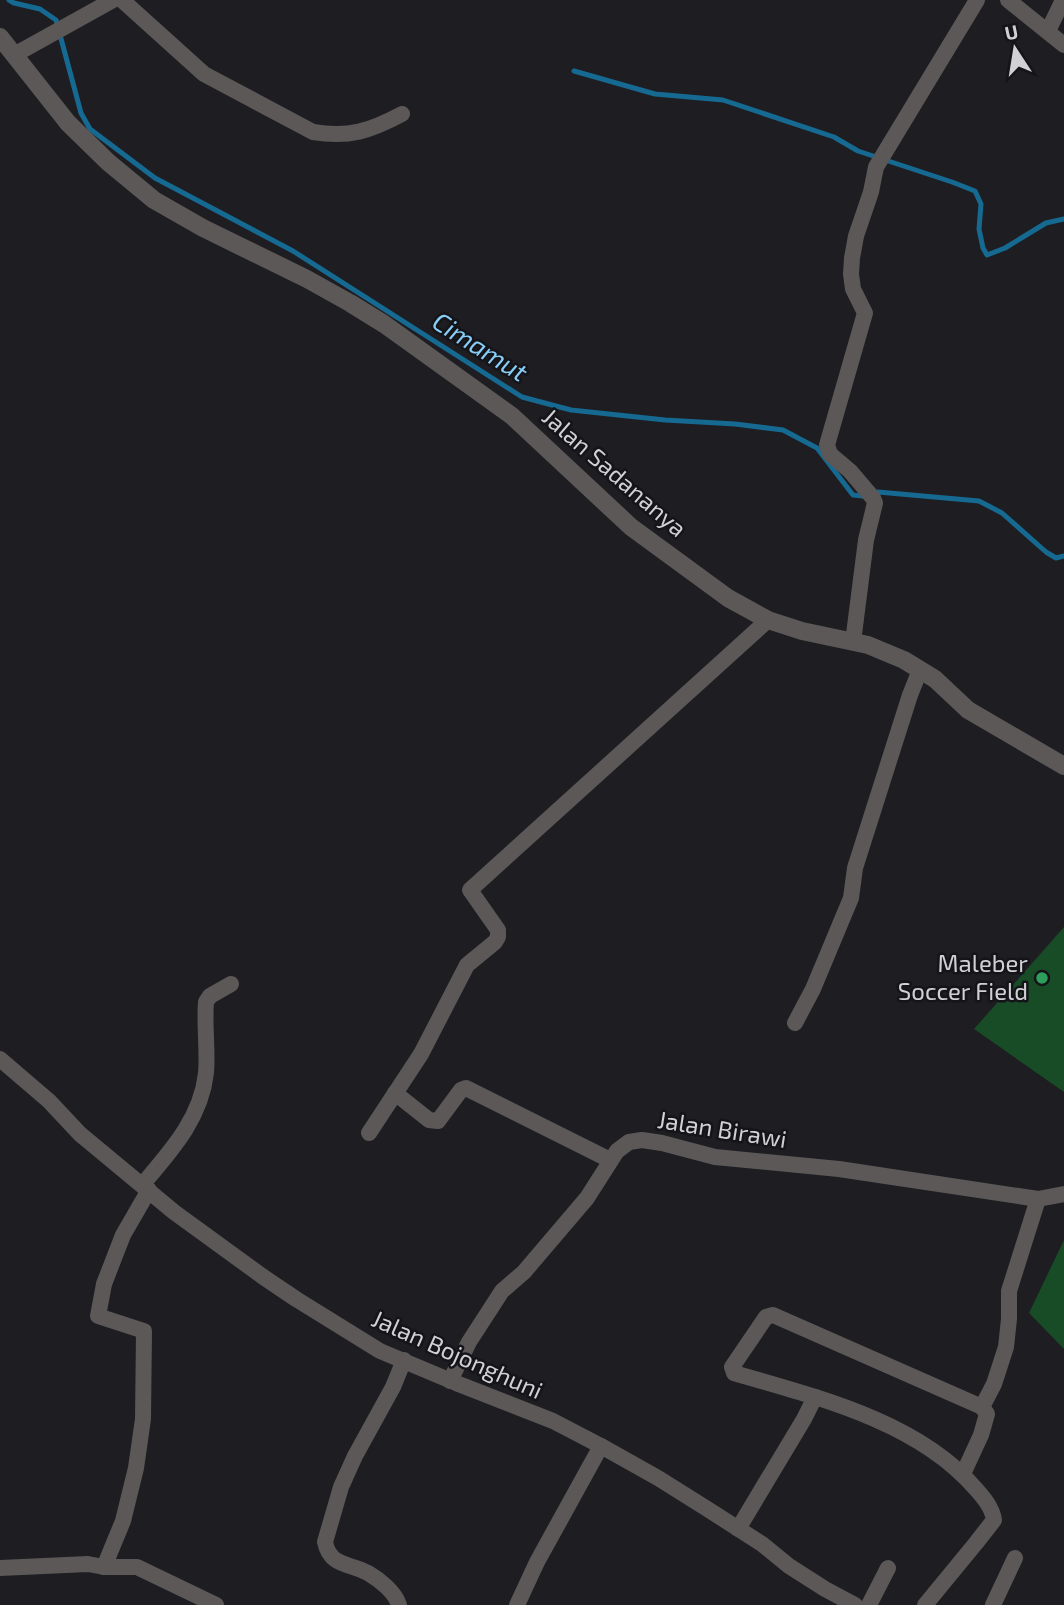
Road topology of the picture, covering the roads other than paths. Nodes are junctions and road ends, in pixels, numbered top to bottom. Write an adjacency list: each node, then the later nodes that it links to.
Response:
1 (113, 0): 9 (street)
2 (122, 0): 10 (street)
3 (977, 0): 12 (street)
4 (1009, 0): 6 (street)
5 (1063, 0): 6 (street)
6 (1048, 32): 8 (street)
7 (0, 37): 9 (street, Jalan Sadananya)
8 (1064, 45)
9 (14, 55): 11 (street, Jalan Sadananya)
10 (402, 114)
11 (768, 620): 12 (street, Jalan Sadananya); 18 (street)
12 (853, 642): 13 (street, Jalan Sadananya)
13 (920, 670): 14 (street, Jalan Sadananya); 16 (street)
14 (1064, 766)
15 (231, 984): 21 (street)
16 (795, 1023)
17 (0, 1059): 21 (street, Jalan Bojonghuni)
18 (395, 1093): 19 (street); 20 (street)
19 (369, 1133)
20 (610, 1160): 23 (street, Jalan Birawi); 25 (street, Jalan Birawi)
21 (145, 1188): 24 (street, Jalan Bojonghuni); 33 (street)
22 (1064, 1194): 23 (street, Jalan Birawi)
23 (1038, 1199): 27 (street)
24 (404, 1360): 25 (street, Jalan Bojonghuni); 36 (street)
25 (450, 1381): 28 (street, Jalan Bojonghuni)
26 (815, 1397): 27 (street); 29 (street); 30 (street)
27 (982, 1407): 29 (street)
28 (601, 1446): 30 (street, Jalan Bojonghuni); 37 (street)
29 (963, 1474): 40 (street)
30 (738, 1529): 38 (street, Jalan Bojonghuni)
31 (1015, 1558): 41 (street)
32 (0, 1567): 33 (street)
33 (104, 1567): 35 (street)
34 (888, 1568): 39 (street)
35 (215, 1605)
36 (399, 1605)
37 (517, 1605)
38 (855, 1605)
39 (869, 1605)
40 (925, 1605)
41 (993, 1605)

